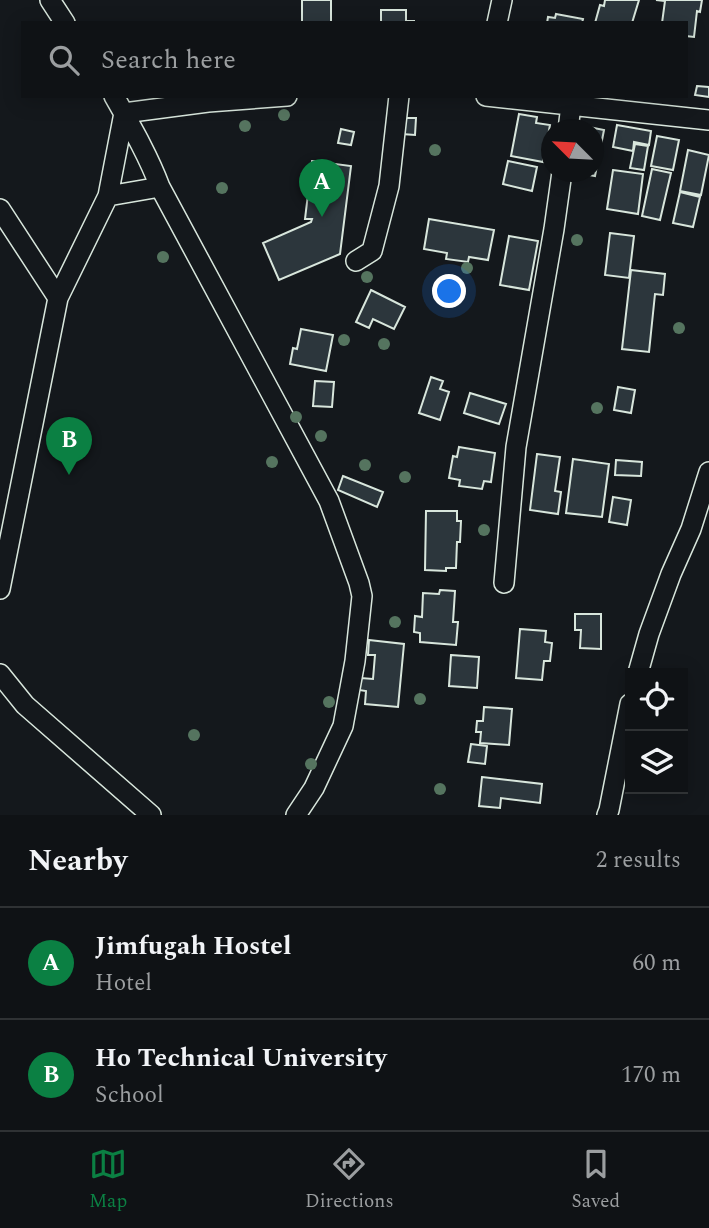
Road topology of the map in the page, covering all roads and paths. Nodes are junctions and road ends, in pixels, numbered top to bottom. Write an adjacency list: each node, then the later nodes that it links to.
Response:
1 (50, 0): 3 (street)
2 (502, 0): 4 (street)
3 (64, 21)
4 (497, 21)
5 (261, 98): 8 (street)
6 (398, 98): 16 (street)
7 (505, 98): 9 (street)
8 (119, 104): 13 (street); 14 (street)
9 (571, 105): 10 (street); 11 (street)
10 (569, 119)
11 (709, 120)
12 (561, 182): 19 (street)
13 (160, 187): 14 (street); 25 (street)
14 (108, 196): 17 (street)
15 (0, 209): 17 (street)
16 (356, 261)
17 (58, 298): 20 (street)
18 (709, 472): 21 (street)
19 (504, 583)
20 (0, 589)
21 (639, 668)
22 (0, 674): 24 (street)
23 (625, 729): 26 (street)
24 (151, 815)
25 (296, 815)
26 (607, 815)

